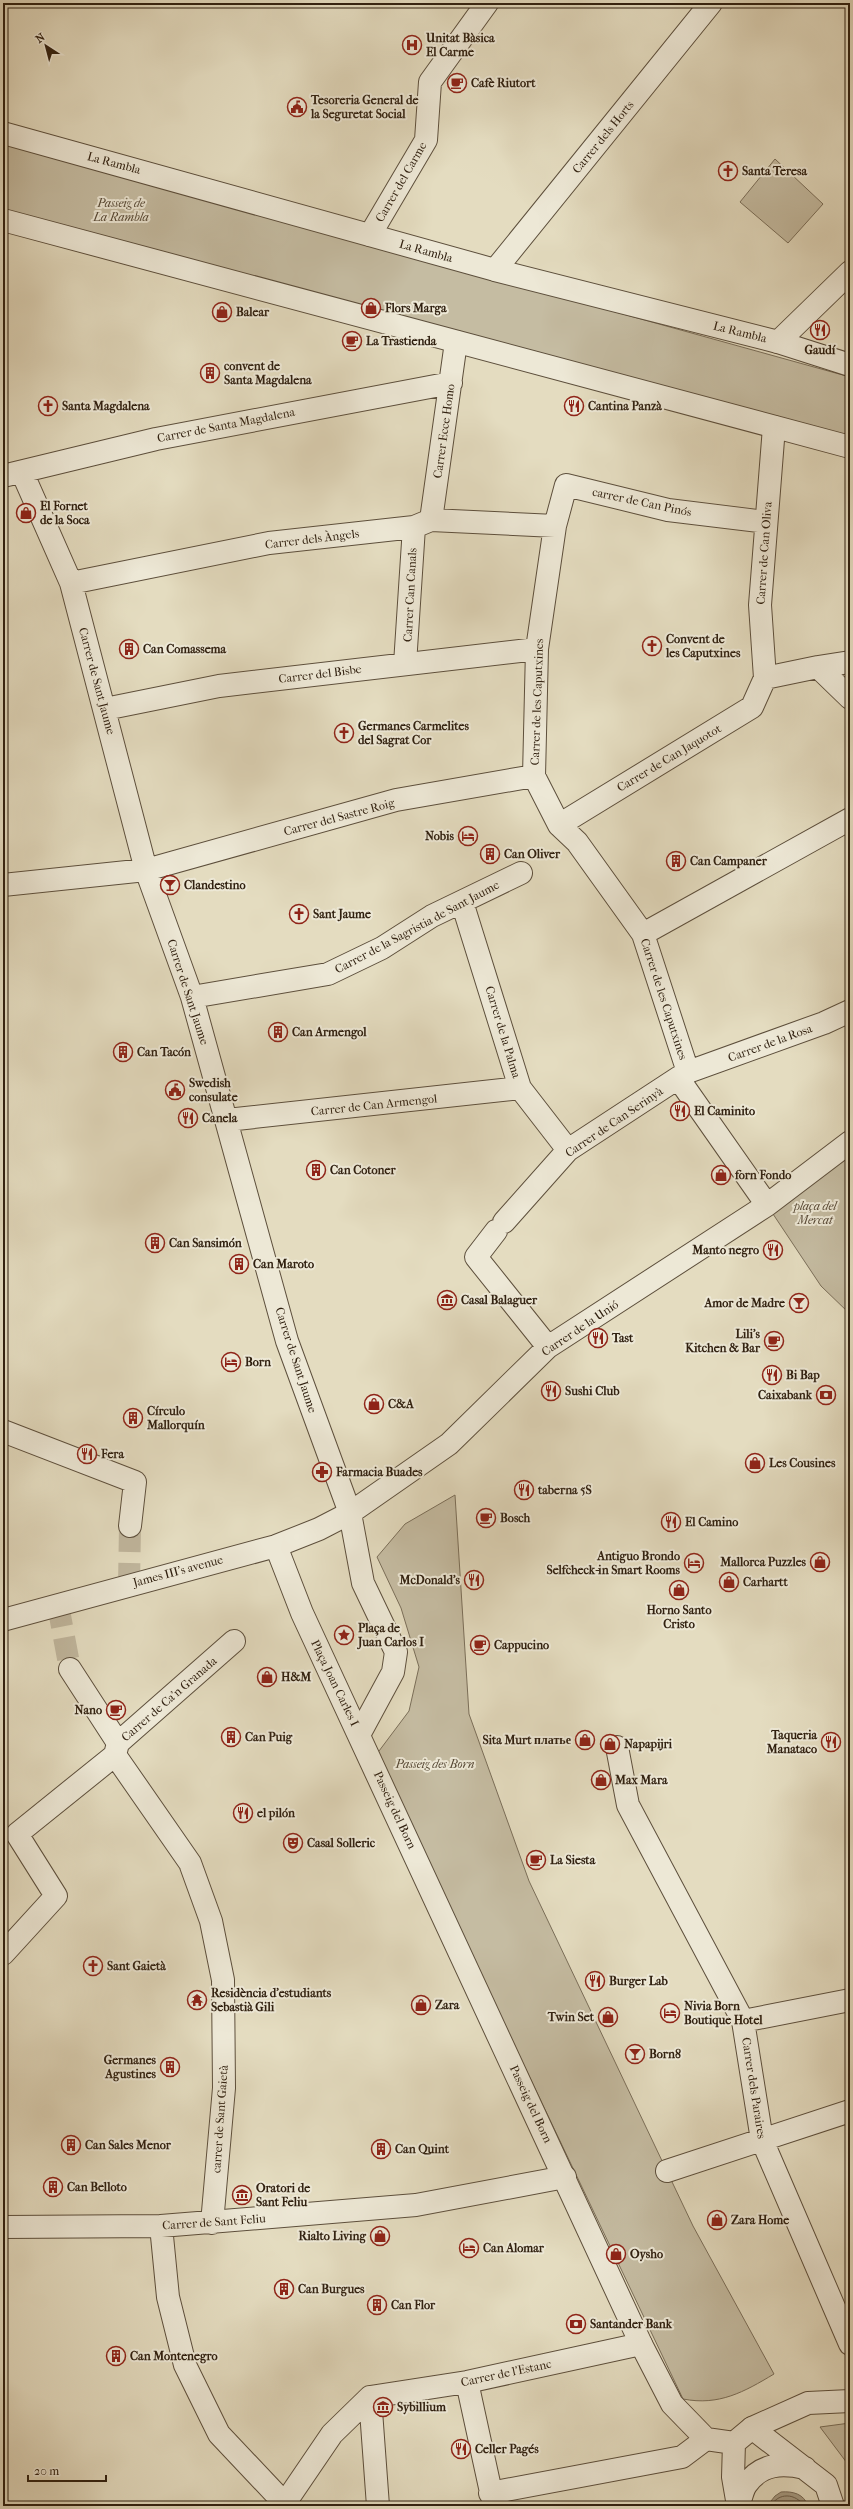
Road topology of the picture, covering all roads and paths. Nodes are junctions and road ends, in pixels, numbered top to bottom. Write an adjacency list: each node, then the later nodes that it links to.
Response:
1 (487, 3): 5 (street, Carrer del Carme)
2 (711, 3): 6 (street, Carrer dels Horts)
3 (3, 133): 5 (street, La Rambla)
4 (3, 220): 8 (street)
5 (370, 235): 6 (street, La Rambla)
6 (495, 270): 9 (street, La Rambla)
7 (850, 272): 9 (street)
8 (456, 342): 11 (street, Carrer Ecce Homo); 12 (street)
9 (778, 342): 10 (street, La Rambla)
10 (850, 365)
11 (451, 383): 14 (street, Carrer de Santa Magdalena); 17 (street, Carrer Ecce Homo)
12 (774, 427): 13 (street); 16 (street, Carrer de Can Oliva)
13 (850, 447)
14 (12, 474): 19 (street, Carrer de Sant Jaume)
15 (566, 485): 16 (street, carrer de Can Pinós); 18 (street, Carrer de les Caputxines)
16 (766, 522): 24 (street, Carrer de Can Oliva)
17 (423, 523): 18 (street, Carrer dels Àngels); 19 (street, Carrer dels Àngels); 22 (street, Carrer Can Canals)
18 (555, 526): 20 (street, Carrer de les Caputxines)
19 (71, 583): 26 (street, Carrer de Sant Jaume)
20 (537, 649): 22 (street, Carrer del Bisbe); 27 (street, Carrer de les Caputxines)
21 (850, 662): 23 (street)
22 (405, 664): 26 (street, Carrer del Bisbe)
23 (818, 667): 24 (street); 25 (street)
24 (765, 678): 29 (street, Carrer de Can Jaquotot)
25 (850, 698)
26 (105, 709): 30 (street, Carrer de Sant Jaume)
27 (534, 776): 29 (street, Carrer de les Caputxines); 30 (street, Carrer del Sastre Roig)
28 (850, 819): 34 (street)
29 (559, 826): 34 (street, Carrer de les Caputxines)
30 (146, 870): 32 (street, Carrer del Sastre Roig); 35 (street, Carrer de Sant Jaume)
31 (521, 873): 33 (street, Carrer de la Sagristia de Sant Jaume)
32 (3, 884)
33 (462, 902): 35 (street, Carrer de la Sagristia de Sant Jaume); 38 (street, Carrer de la Palma)
34 (643, 934): 37 (street, Carrer de les Caputxines)
35 (192, 996): 39 (street, Carrer de Sant Jaume)
36 (850, 1011): 37 (street, Carrer de la Rosa)
37 (683, 1075): 41 (street, Carrer de Can Serinyà); 42 (street, Carrer de les Caputxines)
38 (520, 1088): 39 (street, Carrer de Can Armengol); 41 (street, Carrer de la Palma)
39 (228, 1120): 45 (street, Carrer de Sant Jaume)
40 (850, 1142): 42 (street)
41 (568, 1150): 43 (street, Carrer de Can Serinyà)
42 (767, 1205): 43 (street, Carrer de la Unió)
43 (548, 1347): 45 (street, Carrer de la Unió)
44 (3, 1432): 46 (street)
45 (350, 1514): 47 (street, James III's avenue); 51 (street, Plaça Joan Carles I)
46 (130, 1526)
47 (276, 1546): 48 (street, James III's avenue); 51 (street, Plaça Joan Carles I)
48 (3, 1620)
49 (234, 1642): 53 (street, Carrer de Ca'n Granada)
50 (70, 1669): 53 (street, carrer de Sant Gaietà)
51 (360, 1733): 60 (street, Passeig del Born)
52 (617, 1747): 56 (street, Carrer dels Paraires)
53 (117, 1749): 54 (street, Carrer de Ca'n Granada); 61 (street, carrer de Sant Gaietà)
54 (3, 1954)
55 (850, 2000): 56 (street)
56 (743, 2021): 58 (street, Carrer dels Paraires)
57 (850, 2110): 58 (street)
58 (762, 2140): 59 (street); 65 (street, Carrer dels Paraires)
59 (667, 2172)
60 (565, 2177): 61 (street, Carrer de Sant Feliu); 64 (street, Passeig del Born)
61 (212, 2223): 62 (street, Carrer de Sant Feliu)
62 (161, 2226): 63 (street, Carrer de Sant Feliu); 74 (street)
63 (3, 2227)
64 (641, 2344): 66 (street, Carrer de l'Estanc); 70 (street, Passeig del Born)
65 (850, 2344)
66 (466, 2382): 67 (street, Carrer de l'Estanc); 73 (street)
67 (370, 2397): 74 (street); 75 (street)
68 (850, 2401): 69 (street)
69 (752, 2428): 71 (street); 72 (street)
70 (706, 2439): 71 (street); 73 (street)
71 (734, 2443): 76 (street)
72 (806, 2468): 76 (street); 77 (street)
73 (492, 2500)
74 (285, 2505)
75 (378, 2506)
76 (738, 2506)
77 (833, 2506)

